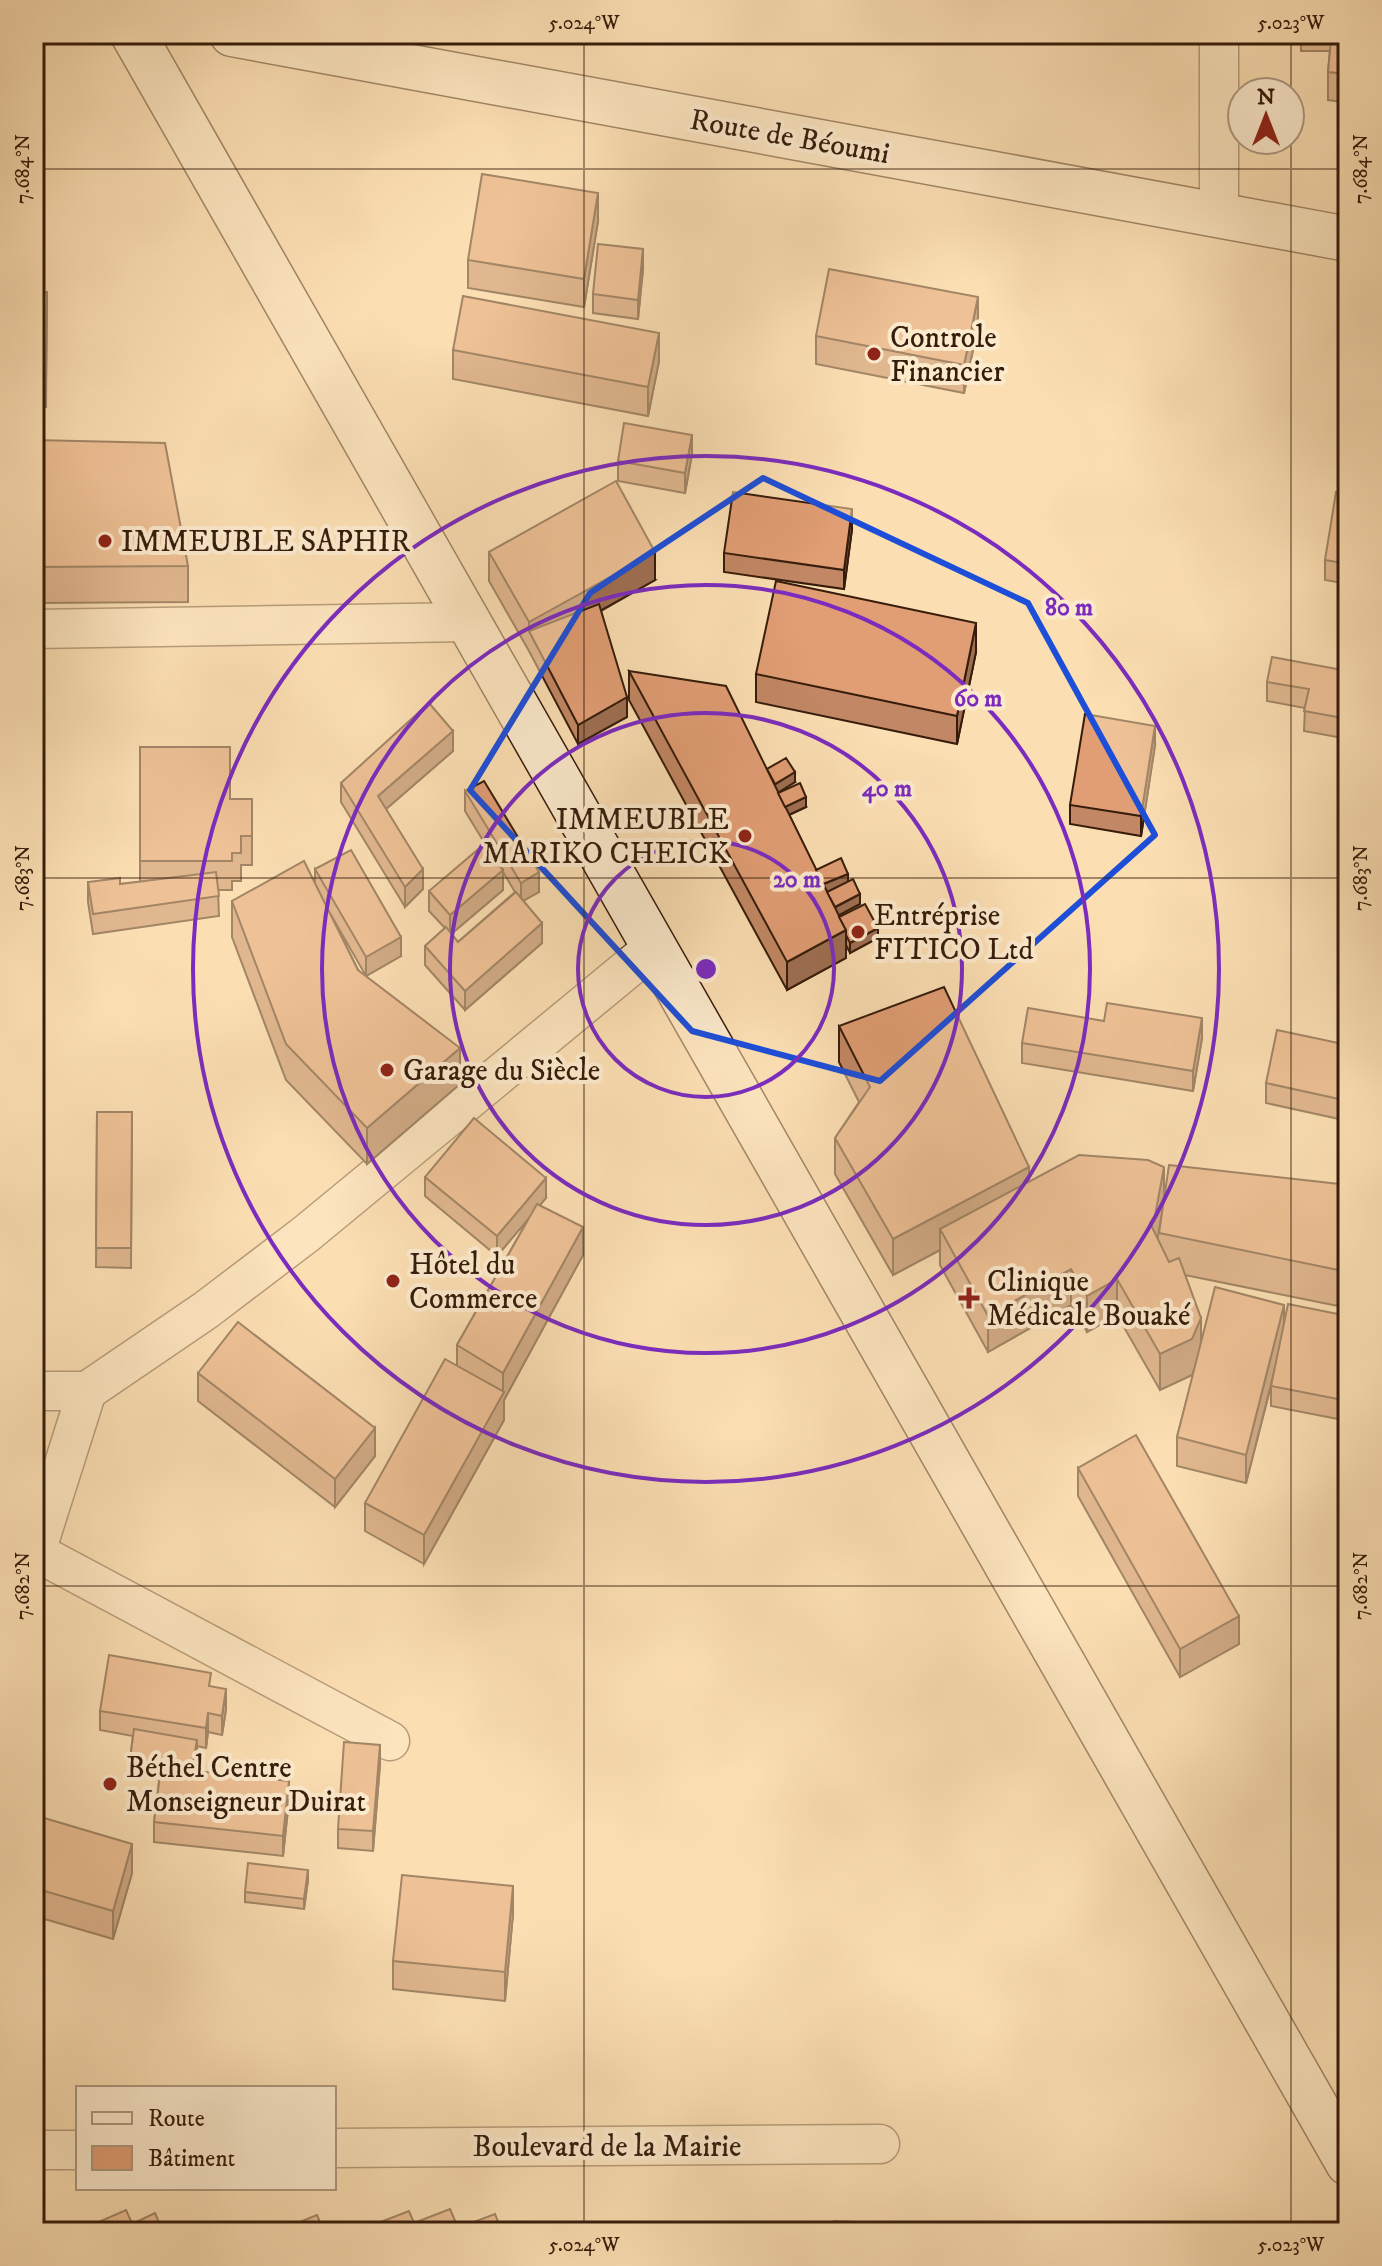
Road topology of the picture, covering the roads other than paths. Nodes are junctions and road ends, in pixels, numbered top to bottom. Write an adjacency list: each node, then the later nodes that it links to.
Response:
1 (133, 34): 6 (street)
2 (232, 34): 4 (street, Route de Béoumi)
3 (1219, 34): 4 (street)
4 (1219, 215): 5 (street, Route de Béoumi)
5 (1348, 239)
6 (468, 622): 7 (street); 8 (street)
7 (34, 629)
8 (654, 947): 10 (street); 17 (street)
9 (34, 1391): 10 (street)
10 (87, 1391): 11 (street)
11 (35, 1555): 12 (street)
12 (390, 1741)
13 (880, 2144): 14 (street, Boulevard de la Mairie)
14 (336, 2148)
15 (34, 2150): 16 (street)
16 (76, 2150)
17 (1348, 2163)

